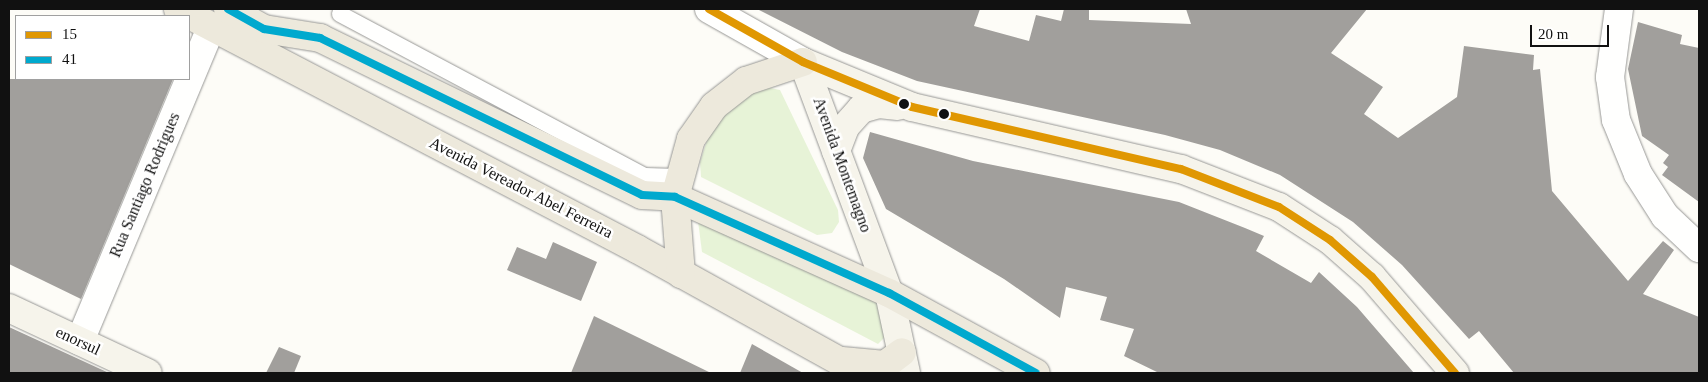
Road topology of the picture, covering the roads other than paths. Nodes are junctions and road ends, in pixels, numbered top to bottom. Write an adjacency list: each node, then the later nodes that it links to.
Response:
1 (178, 9): 5 (main road, Avenida Vereador Abel Ferreira)
2 (709, 9): 6 (street)
3 (1619, 9): 10 (street)
4 (340, 14): 9 (lane)
5 (219, 18): 9 (main road, Avenida Vereador Abel Ferreira); 11 (main road, Avenida Vereador Abel Ferreira); 14 (street, Rua Santiago Rodrigues)
6 (803, 62): 7 (street); 8 (street, Avenida Montemagno); 9 (main road)
7 (912, 107): 8 (street); 19 (street)
8 (836, 151): 12 (street, Avenida Montemagno)
9 (676, 187): 11 (main road); 12 (main road, Avenida Vereador Abel Ferreira)
10 (1699, 248)
11 (681, 274): 16 (main road, Avenida Vereador Abel Ferreira)
12 (889, 293): 15 (street, Avenida Montemagno); 18 (main road, Avenida Vereador Abel Ferreira)
13 (9, 308): 14 (street, enorsul)
14 (80, 341): 17 (street, enorsul)
15 (904, 362): 16 (main road)
16 (850, 367)
17 (148, 373)
18 (1036, 373)
19 (1455, 373)

